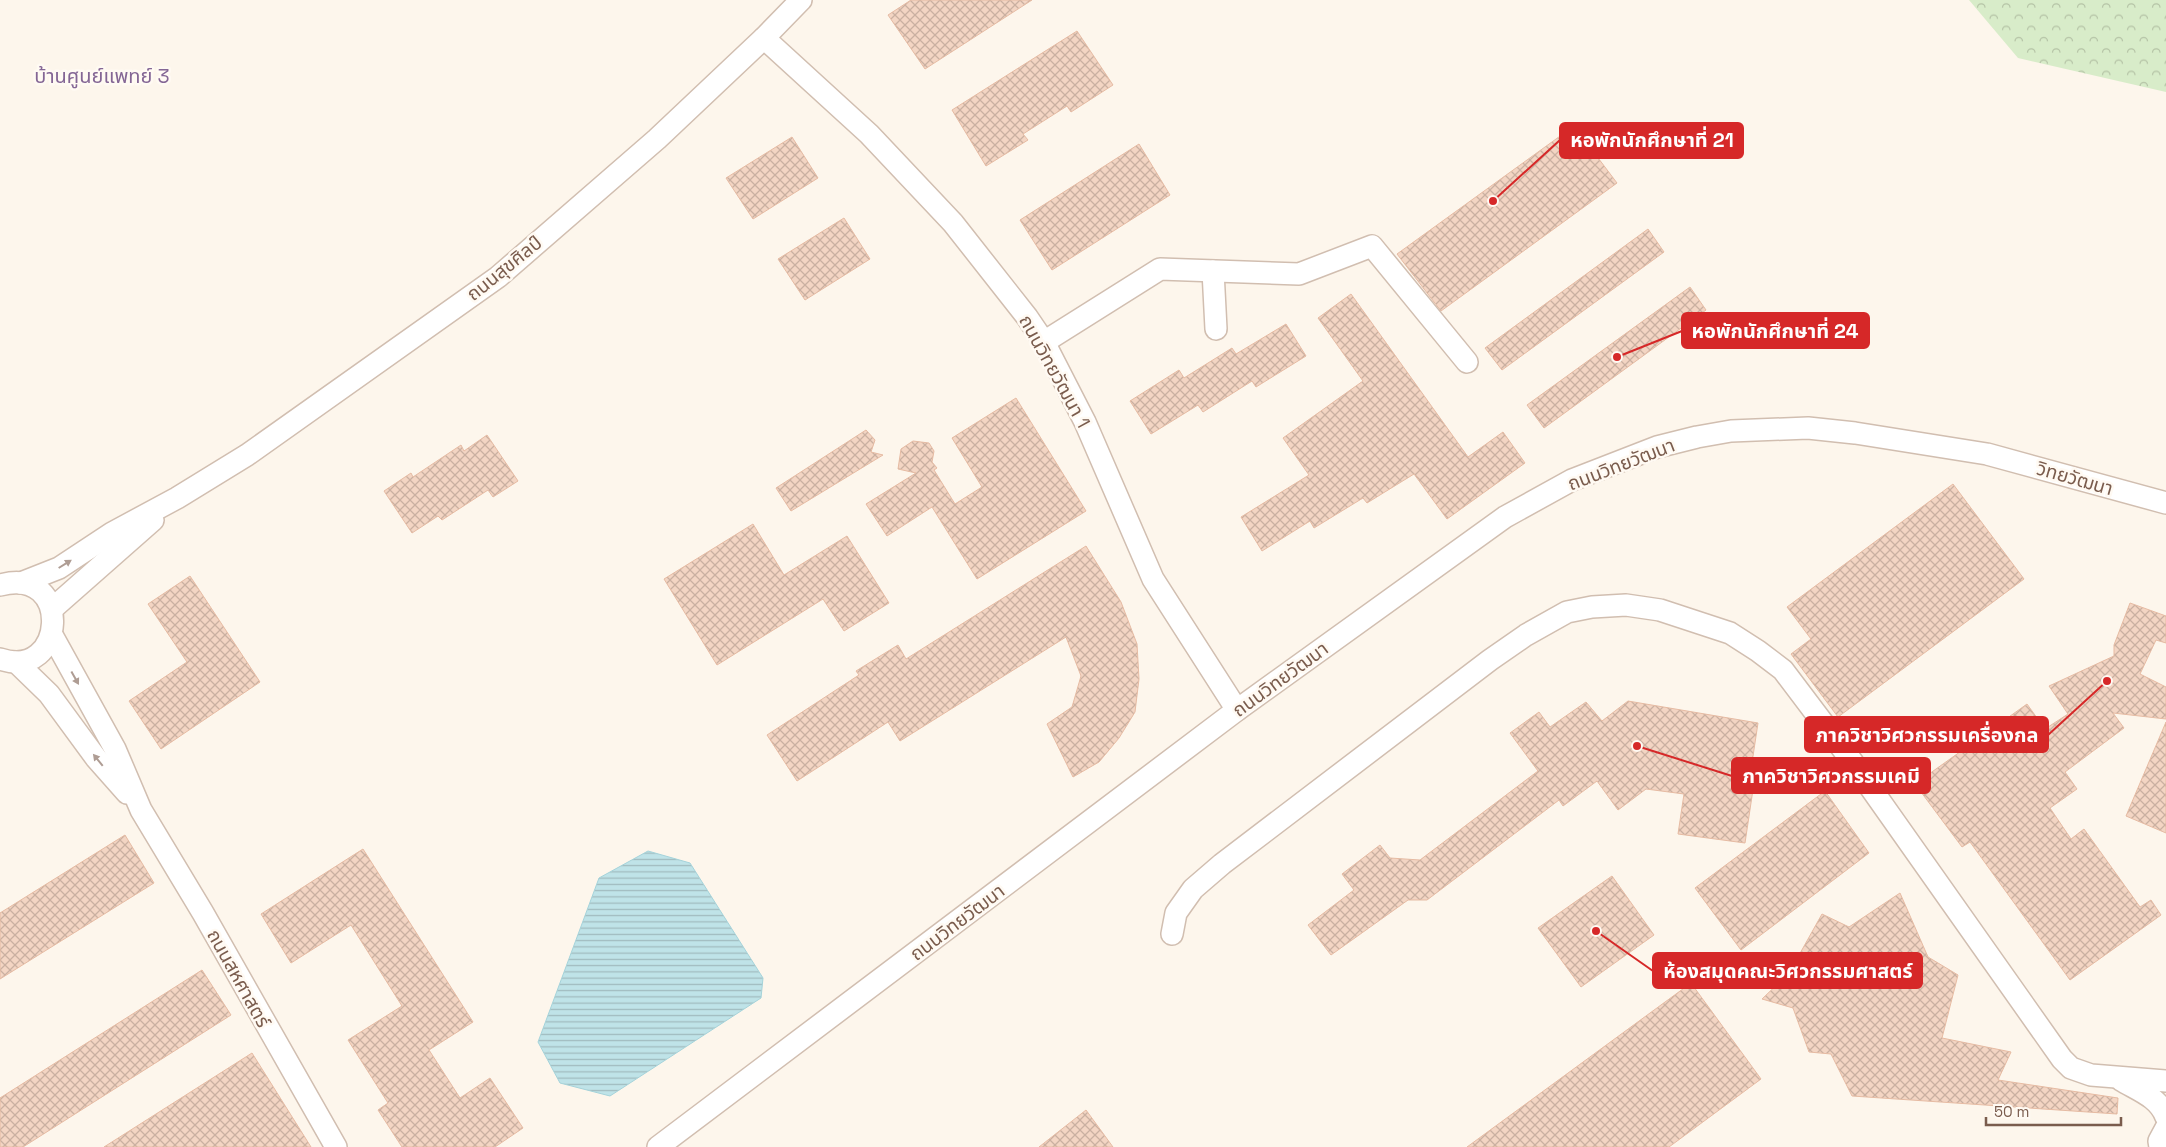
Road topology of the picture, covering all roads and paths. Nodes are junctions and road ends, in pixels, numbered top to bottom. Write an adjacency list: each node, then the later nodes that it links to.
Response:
1 (801, 0): 2 (street, ถนนสุขศิลป์)
2 (764, 38): 5 (street, ถนนวิทยวัฒนา 1); 8 (street, ถนนสุขศิลป์)
3 (1213, 271): 4 (street); 5 (street); 6 (street)
4 (1216, 329)
5 (1044, 342): 14 (street, ถนนวิทยวัฒนา 1)
6 (1467, 362)
7 (1987, 454): 9 (street, วิทยวัฒนา); 14 (street, ถนนวิทยวัฒนา)
8 (177, 498): 10 (street, one-way to 8); 11 (street)
9 (2165, 503)
10 (10, 584): 11 (street)
11 (52, 609): 12 (street)
12 (52, 636): 13 (street); 15 (street, one-way to 15)
13 (8, 660): 15 (street, one-way to 13)
14 (1237, 710): 22 (street, ถนนวิทยวัฒนา)
15 (142, 810): 21 (street, ถนนสหศาสตร์)
16 (1172, 934): 17 (street)
17 (2116, 1077): 18 (street); 19 (street)
18 (2166, 1081)
19 (2166, 1117)
20 (2166, 1128): 23 (street)
21 (336, 1147)
22 (658, 1147)
23 (2160, 1147)

